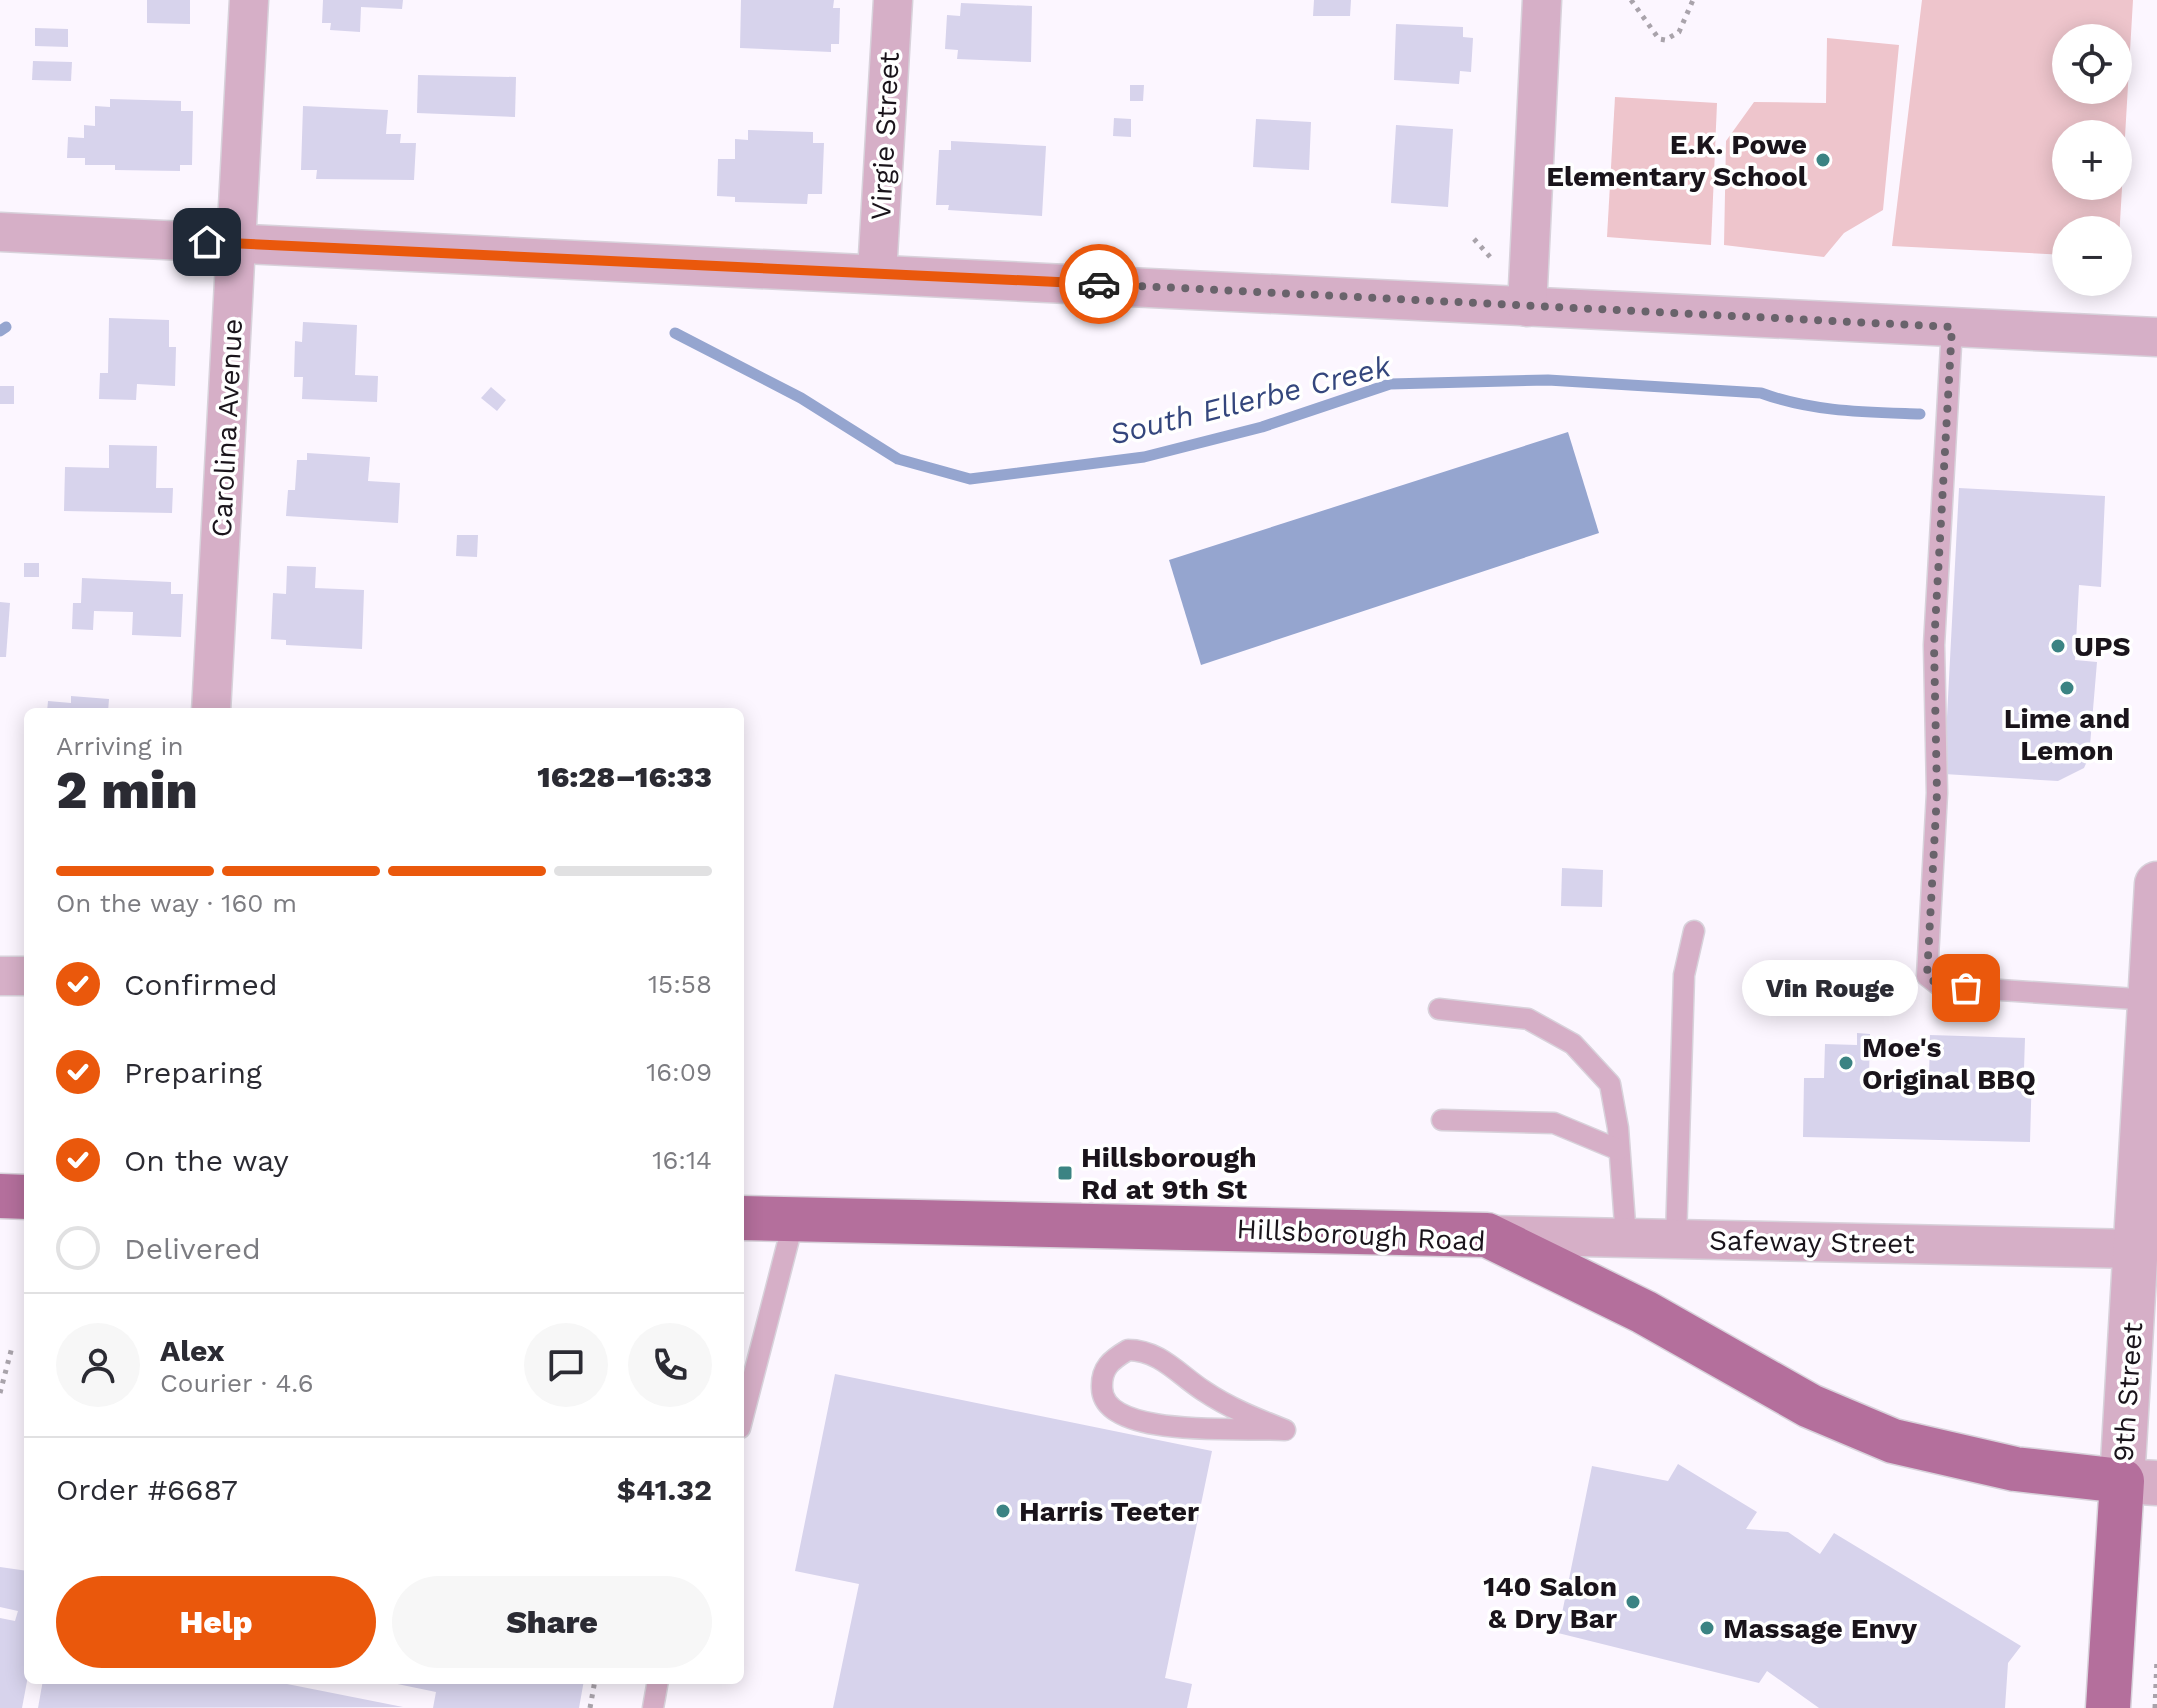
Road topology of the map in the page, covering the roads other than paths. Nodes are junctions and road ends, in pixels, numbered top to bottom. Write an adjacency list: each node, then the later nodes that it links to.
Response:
1 (249, 0): 5 (street, Carolina Avenue)
2 (893, 0): 6 (street, Virgie Street)
3 (1542, 0): 7 (street)
4 (0, 232): 5 (street)
5 (237, 243): 6 (street); 10 (street, Carolina Avenue)
6 (877, 273): 7 (street)
7 (1527, 307): 8 (street)
8 (1952, 327): 9 (street); 15 (lane)
9 (2157, 337)
10 (211, 708)
11 (2157, 884): 15 (street, 9th Street)
12 (1694, 931): 25 (lane)
13 (0, 976): 14 (street)
14 (24, 976)
15 (2151, 1000): 26 (street, 9th Street)
16 (1439, 1009): 18 (lane)
17 (1442, 1120): 18 (lane)
18 (1619, 1150): 24 (lane)
19 (0, 1196): 20 (main road)
20 (24, 1197)
21 (744, 1218): 22 (main road, Hillsborough Road)
22 (794, 1219): 23 (main road, Hillsborough Road); 27 (lane)
23 (1487, 1235): 24 (street, Safeway Street); 29 (main road, Hillsborough Road)
24 (1626, 1238): 25 (street, Safeway Street)
25 (1676, 1239): 26 (street, Safeway Street)
26 (2137, 1249): 29 (street, 9th Street)
27 (744, 1413)
28 (1285, 1430): 28 (lane)
29 (2140, 1482): 32 (main road, 9th Street)
30 (657, 1684): 31 (lane)
31 (653, 1708)
32 (2108, 1708)

